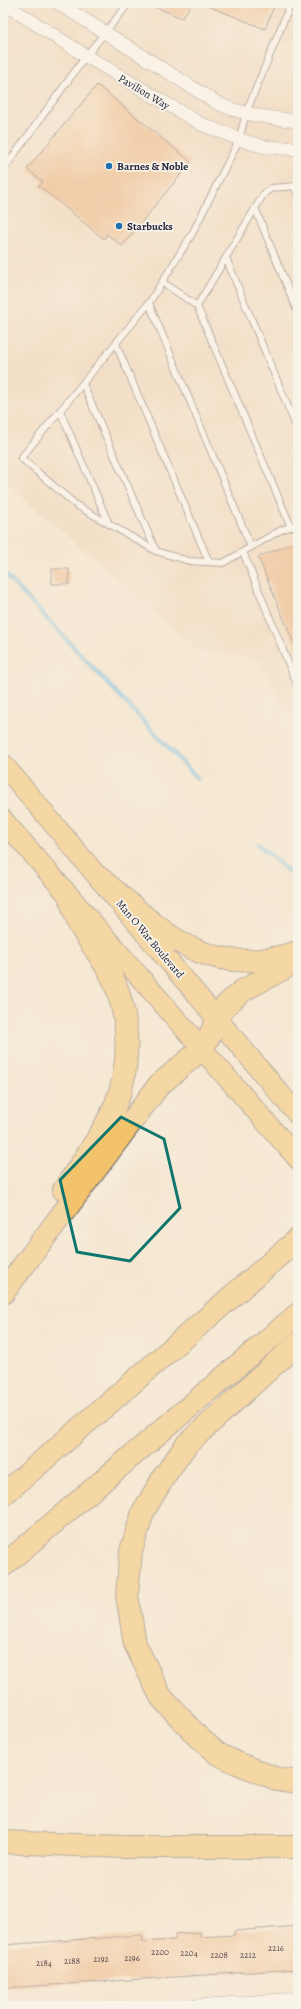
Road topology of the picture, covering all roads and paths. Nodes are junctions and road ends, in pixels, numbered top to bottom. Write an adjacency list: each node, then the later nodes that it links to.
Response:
1 (3, 3): 6 (street, Pavilion Way)
2 (58, 3): 5 (street)
3 (129, 3): 5 (lane)
4 (291, 3): 7 (lane)
5 (105, 32): 6 (lane); 7 (street)
6 (86, 56): 9 (street, Pavilion Way); 11 (lane)
7 (246, 113): 8 (street); 9 (lane)
8 (298, 121)
9 (239, 140): 10 (street, Pavilion Way); 16 (lane)
10 (298, 149)
11 (3, 170)
12 (296, 186): 13 (lane); 14 (lane)
13 (298, 195)
14 (256, 208): 15 (lane); 19 (lane)
15 (226, 258): 18 (lane); 23 (lane)
16 (162, 282): 17 (lane); 18 (lane)
17 (149, 303): 20 (lane); 27 (lane)
18 (197, 306): 26 (lane)
19 (298, 313)
20 (116, 344): 21 (lane); 30 (lane)
21 (83, 384): 22 (lane); 28 (lane)
22 (60, 411): 24 (lane); 24 (lane)
23 (298, 430)
24 (109, 524): 28 (lane)
25 (298, 524): 26 (lane)
26 (291, 527): 27 (lane)
27 (251, 547): 29 (lane)
28 (156, 551): 30 (lane)
29 (243, 552): 30 (lane); 31 (lane)
30 (209, 562)
31 (298, 687)
32 (3, 764): 34 (main road, Man O War Boulevard)
33 (3, 820): 35 (main road)
34 (100, 878): 36 (highway); 38 (main road, Man O War Boulevard)
35 (70, 898): 39 (main road); 43 (highway)
36 (298, 952)
37 (298, 961): 38 (highway)
38 (217, 1020): 39 (highway); 40 (main road, Man O War Boulevard)
39 (203, 1048): 41 (main road); 44 (highway)
40 (298, 1115)
41 (298, 1159)
42 (298, 1239): 47 (highway)
43 (3, 1284)
44 (3, 1294)
45 (298, 1314): 48 (highway)
46 (298, 1343): 49 (highway)
47 (3, 1495)
48 (3, 1566)
49 (298, 1782)
50 (3, 1842): 51 (highway)
51 (298, 1848)
52 (298, 1999): 53 (street)
53 (226, 2005): 54 (street)
54 (194, 2006)

